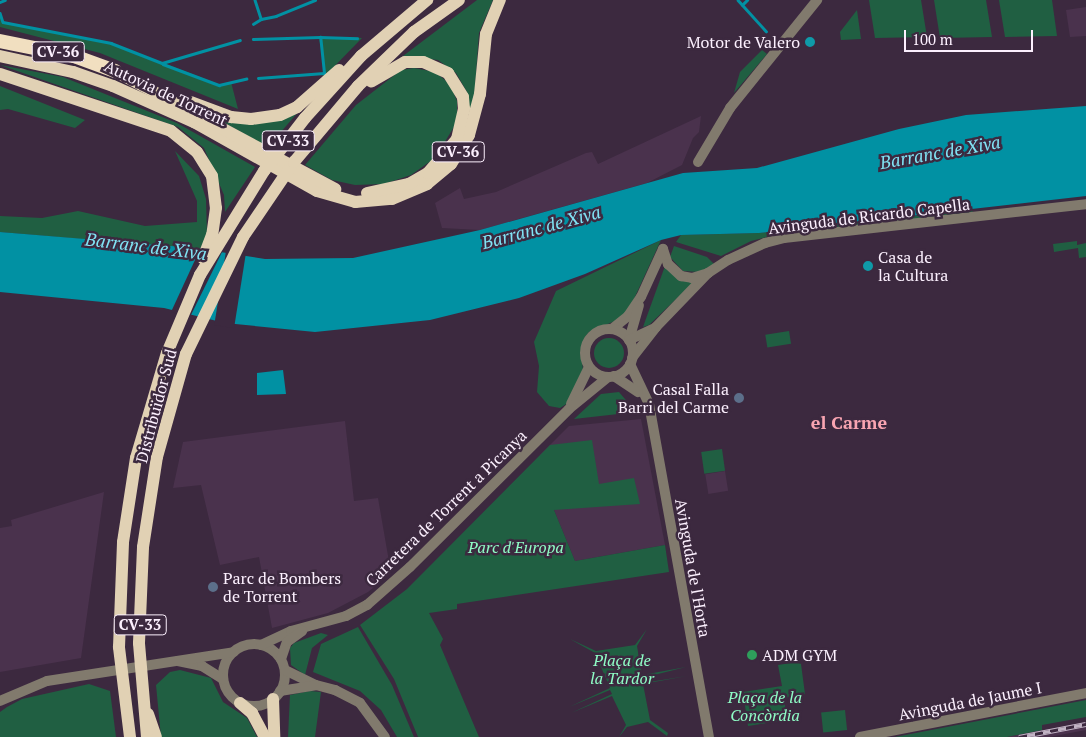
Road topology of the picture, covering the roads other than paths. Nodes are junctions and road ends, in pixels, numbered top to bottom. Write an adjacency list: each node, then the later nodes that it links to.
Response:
1 (427, 0): 7 (highway, CV-36)
2 (459, 0): 10 (highway, Distribuïdor Sud / CV-33)
3 (500, 0): 13 (highway, Autovia de Torrent / CV-36)
4 (817, 0): 12 (street)
5 (0, 41): 8 (highway, Autovia de Torrent / CV-36)
6 (0, 56): 11 (highway, Autovia de Torrent / CV-36)
7 (361, 56): 8 (highway, CV-36); 15 (highway, CV-33)
8 (115, 71): 11 (highway)
9 (0, 74): 15 (highway)
10 (345, 102): 13 (highway); 38 (highway, Distribuïdor Sud / CV-33)
11 (237, 142): 13 (highway, Autovia de Torrent / CV-36)
12 (698, 162)
13 (319, 187)
14 (1086, 204): 16 (street, Avinguda de Ricardo Capella)
15 (218, 235): 33 (highway, Distribuïdor Sud / CV-33)
16 (708, 273): 17 (street); 18 (street, Avinguda de Ricardo Capella)
17 (641, 297): 19 (street); 20 (street)
18 (656, 328): 20 (street); 21 (street, Avinguda de Ricardo Capella)
19 (612, 329): 20 (street); 22 (street)
20 (629, 340): 21 (street)
21 (631, 361): 23 (street); 24 (street, Avinguda de l'Horta)
22 (589, 367): 23 (street); 25 (street)
23 (611, 376): 24 (street); 25 (street, Carretera de Torrent a Picanya)
24 (649, 404): 47 (street, Avinguda de l'Horta)
25 (569, 410): 26 (street, Carretera de Torrent a Picanya)
26 (309, 626): 27 (street, Carretera de Torrent a Picanya); 29 (street, Carretera de Torrent a Picanya)
27 (261, 645): 28 (street); 29 (street)
28 (234, 652): 30 (street); 32 (street)
29 (280, 659): 31 (street)
30 (168, 660): 32 (street); 37 (street)
31 (285, 670): 34 (street); 36 (street)
32 (223, 678): 39 (street)
33 (122, 683): 40 (highway); 41 (highway, Distribuïdor Sud / CV-33)
34 (316, 685): 36 (street); 46 (street)
35 (1086, 693): 48 (street, Avinguda de Jaume I)
36 (277, 695): 39 (street); 45 (highway)
37 (0, 701)
38 (144, 703): 42 (highway, Distribuïdor Sud / CV-33); 43 (highway)
39 (240, 703): 44 (highway)
40 (122, 737)
41 (130, 737)
42 (146, 737)
43 (156, 737)
44 (265, 737)
45 (274, 737)
46 (385, 737)
47 (709, 737)
48 (860, 737)

